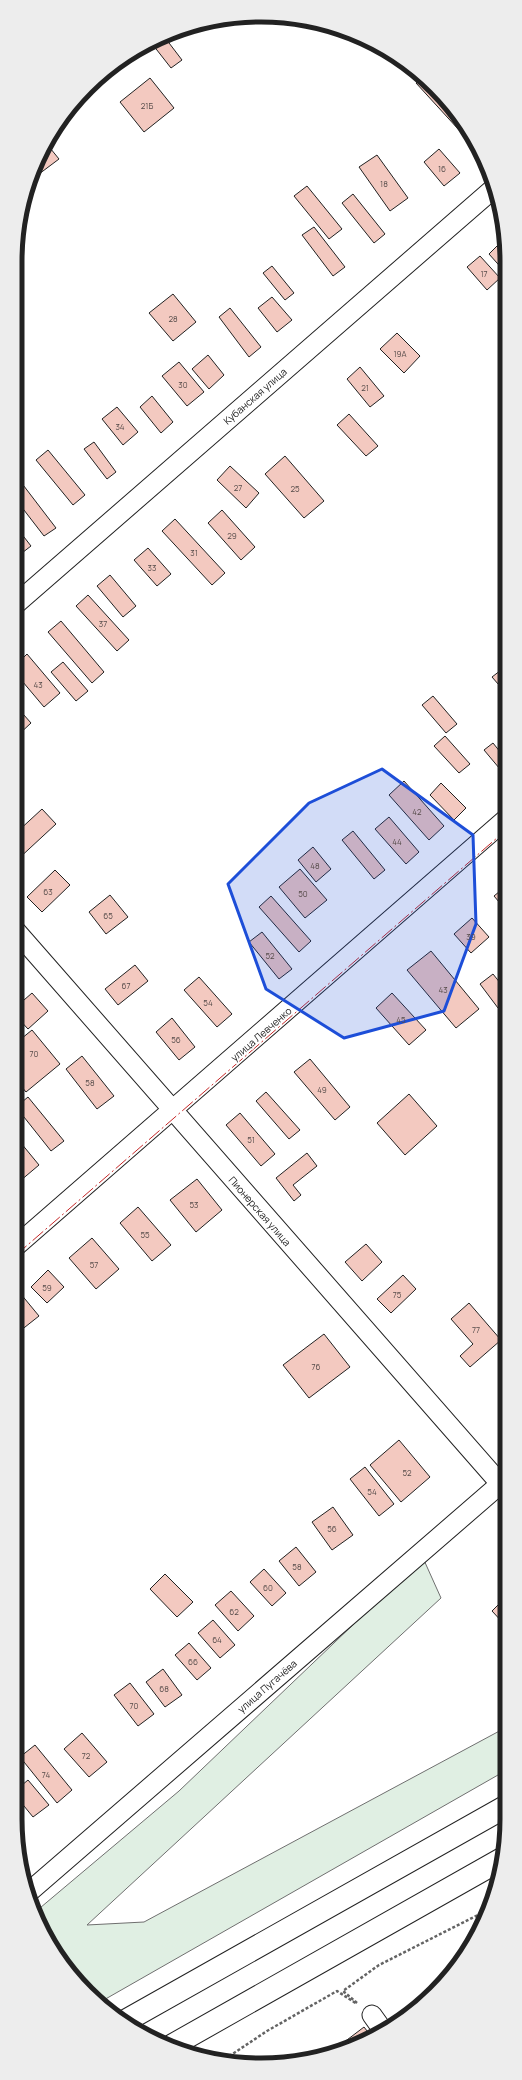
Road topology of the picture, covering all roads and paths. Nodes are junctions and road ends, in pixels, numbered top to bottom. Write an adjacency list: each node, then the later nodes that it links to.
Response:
1 (490, 192): 2 (street, Кубанская улица)
2 (22, 599)
3 (500, 824): 5 (street, улица Левченко)
4 (22, 938): 5 (street, Пионерская улица)
5 (173, 1111): 6 (street, улица Левченко); 7 (street, Пионерская улица)
6 (22, 1241)
7 (500, 1482)
8 (500, 1488): 11 (street, улица Пугачёва)
9 (500, 1810): 15 (highway)
10 (496, 1863): 17 (highway)
11 (33, 1890)
12 (480, 1914): 14 (path)
13 (337, 1991): 14 (path); 16 (path); 18 (path)
14 (343, 1991): 16 (path)
15 (129, 2019)
16 (377, 2022)
17 (177, 2043)
18 (230, 2056)

